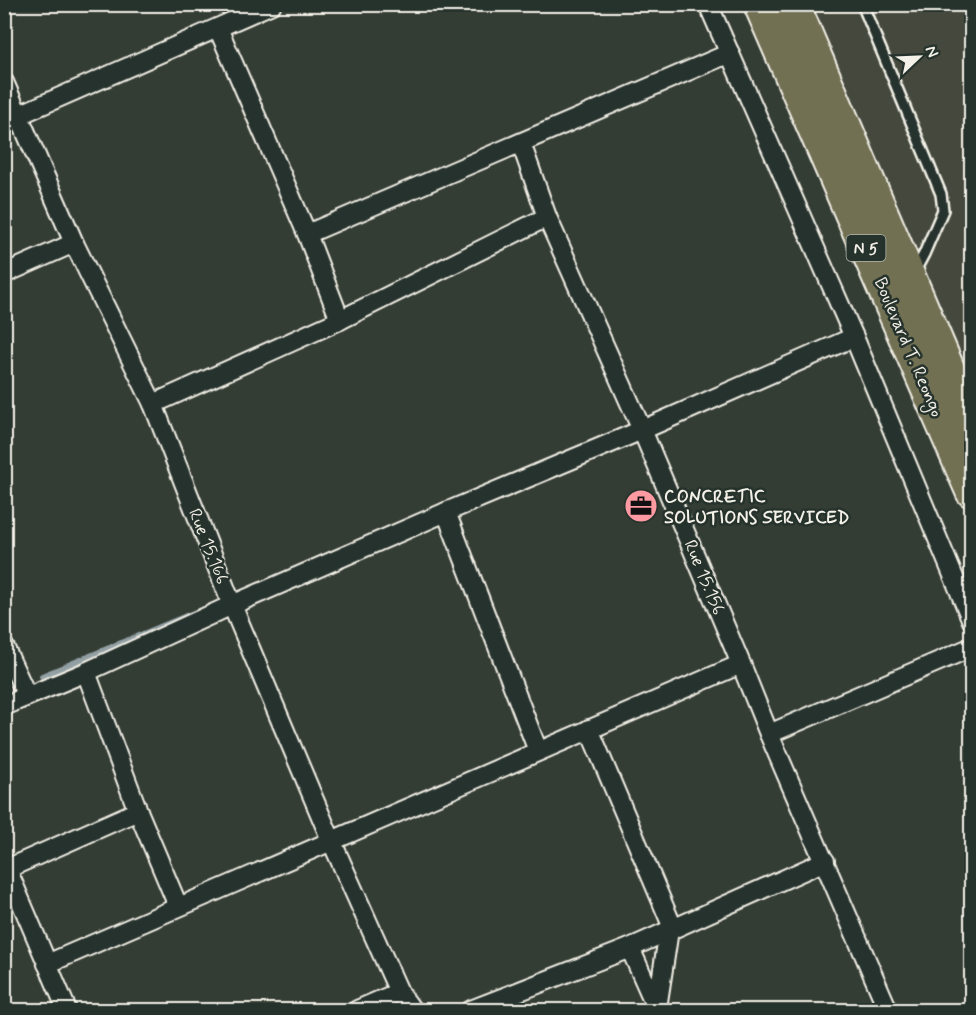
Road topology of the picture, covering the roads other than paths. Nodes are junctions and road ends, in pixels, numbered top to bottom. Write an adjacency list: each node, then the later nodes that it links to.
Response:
1 (272, 4): 6 (street)
2 (708, 4): 7 (street)
3 (760, 4): 21 (highway, Boulevard T. Reongo / N 5)
4 (793, 4): 15 (highway, N 5)
5 (862, 4): 15 (lane)
6 (218, 27): 9 (street); 12 (street)
7 (730, 53): 10 (street); 17 (street)
8 (4, 82): 9 (street, Rue 15.166)
9 (19, 114): 13 (street, Rue 15.166)
10 (521, 143): 11 (street, Rue 15.156); 12 (street)
11 (547, 217): 16 (street); 20 (street, Rue 15.156)
12 (307, 234): 16 (street)
13 (74, 243): 14 (street); 18 (street, Rue 15.166)
14 (4, 274)
15 (910, 278): 19 (highway, N 5)
16 (340, 320): 18 (street)
17 (854, 337): 20 (street); 24 (street)
18 (153, 404): 23 (street, Rue 15.166)
19 (972, 425)
20 (642, 430): 22 (street); 27 (street, Rue 15.156)
21 (972, 491)
22 (446, 512): 23 (street); 33 (street)
23 (232, 605): 28 (street); 35 (street, Rue 15.166)
24 (972, 621)
25 (4, 646): 29 (street)
26 (972, 647): 32 (street)
27 (741, 664): 31 (street); 32 (street, Rue 15.156)
28 (86, 672): 29 (street); 34 (street)
29 (27, 696): 30 (street)
30 (4, 706)
31 (589, 729): 33 (street); 39 (street)
32 (769, 734): 36 (street, Rue 15.156)
33 (537, 751): 35 (street)
34 (138, 811): 37 (street); 38 (street)
35 (331, 840): 38 (street); 42 (street, Rue 15.166)
36 (825, 861): 39 (street); 48 (street, Rue 15.156)
37 (6, 870): 41 (street)
38 (178, 906): 41 (street)
39 (671, 929): 40 (street); 43 (street)
40 (630, 948): 43 (street); 47 (street)
41 (47, 964): 44 (street)
42 (399, 992): 45 (street); 46 (street, Rue 15.166)
43 (657, 1009)
44 (67, 1011)
45 (357, 1011)
46 (412, 1011)
47 (471, 1011)
48 (888, 1011)

